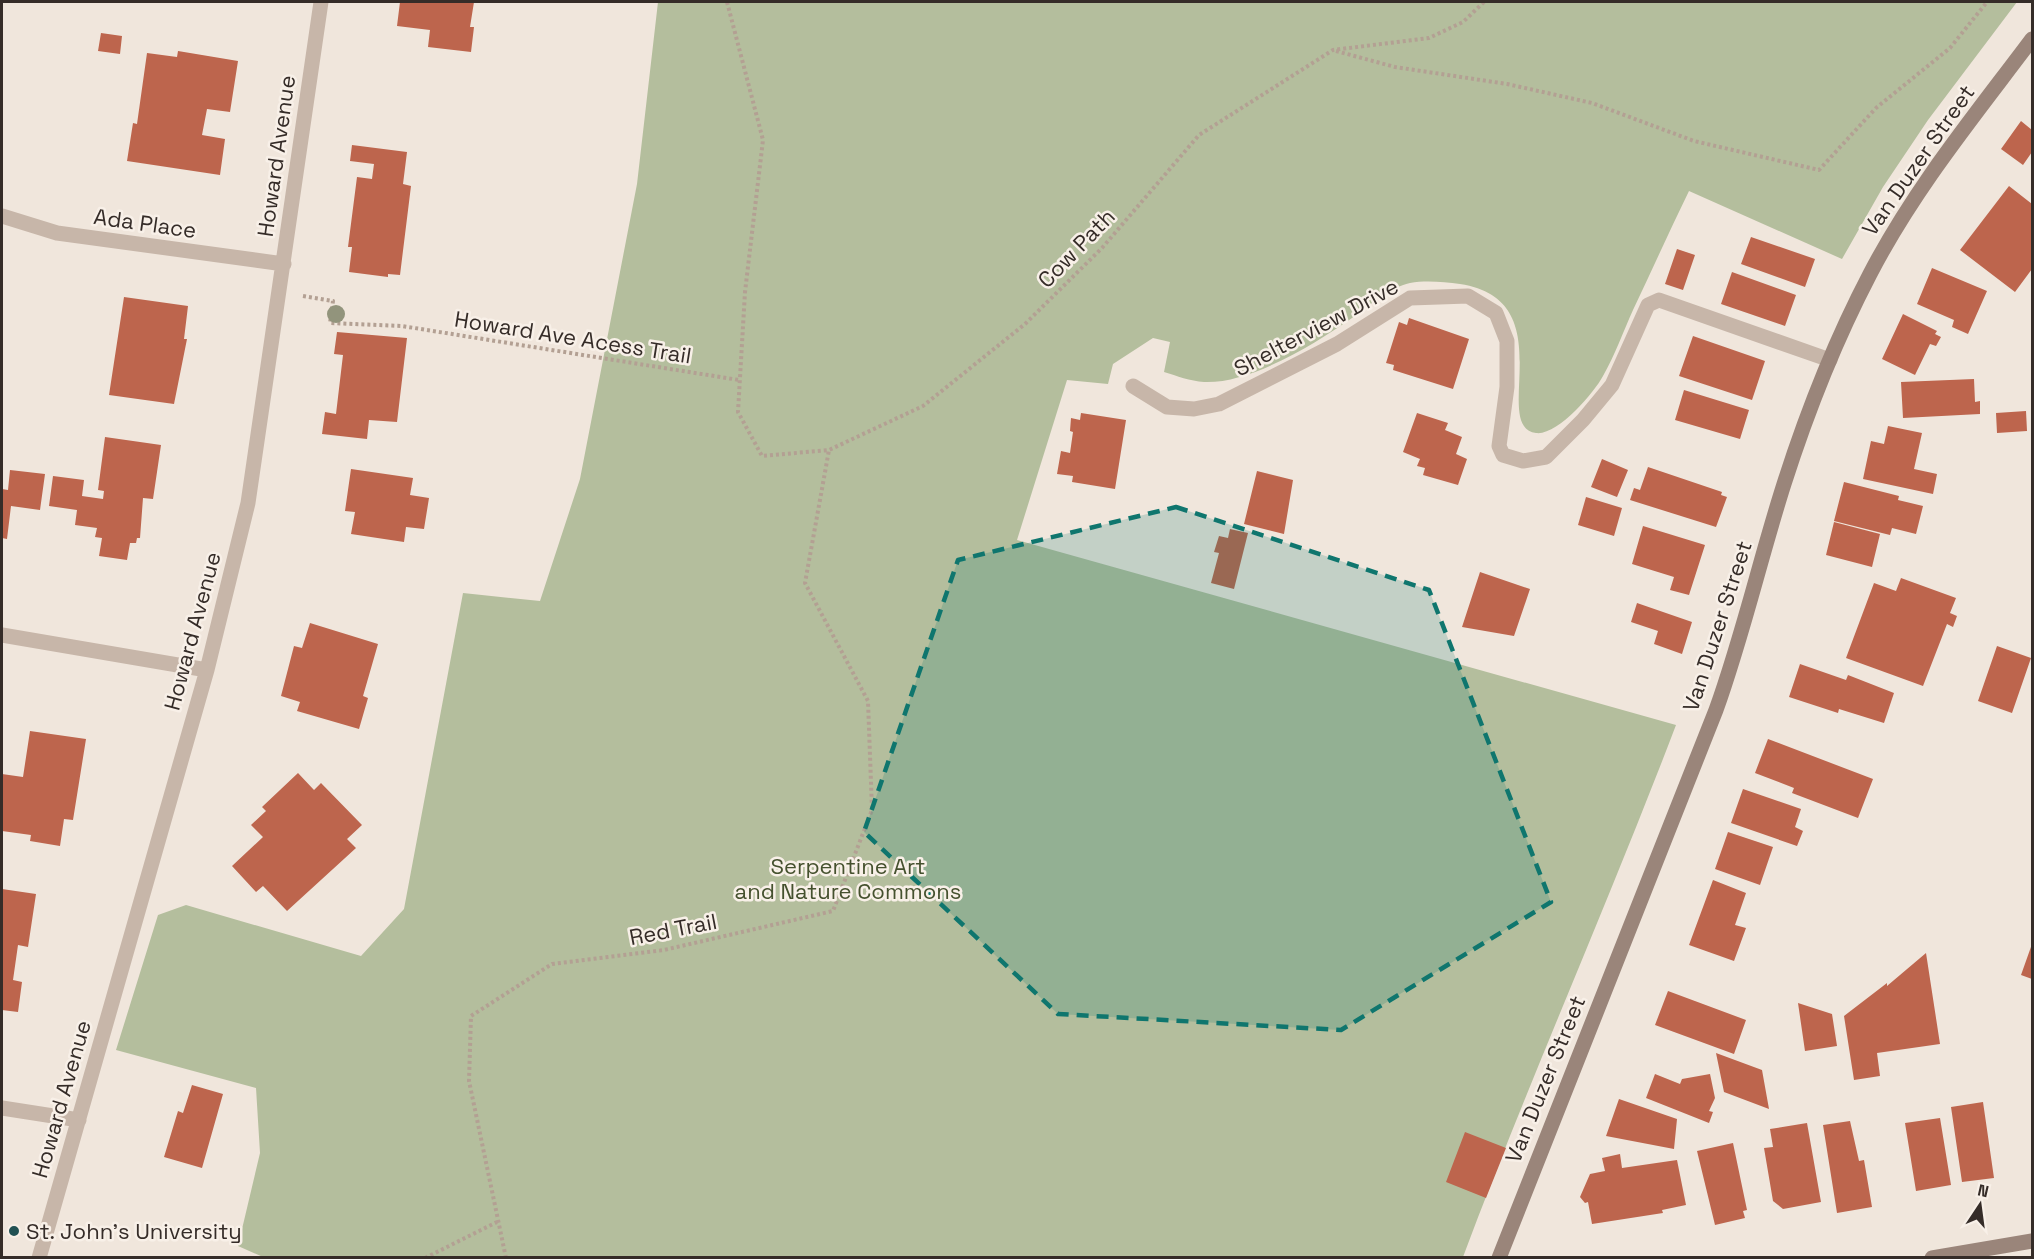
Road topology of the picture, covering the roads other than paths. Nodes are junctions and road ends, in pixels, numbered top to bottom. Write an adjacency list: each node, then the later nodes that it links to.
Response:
1 (321, 2): 4 (street, Howard Avenue)
2 (2032, 39): 5 (main road, Van Duzer Street)
3 (2, 216): 4 (street, Ada Place)
4 (284, 264): 8 (street, Howard Avenue)
5 (1830, 360): 6 (street, Shelterview Drive); 13 (main road, Van Duzer Street)
6 (1133, 386)
7 (2, 635): 8 (street)
8 (207, 670): 10 (street, Howard Avenue)
9 (2, 1108): 10 (street)
10 (79, 1120): 12 (street, Howard Avenue)
11 (2032, 1240): 14 (main road)
12 (39, 1257)
13 (1499, 1257)
14 (1932, 1257)

